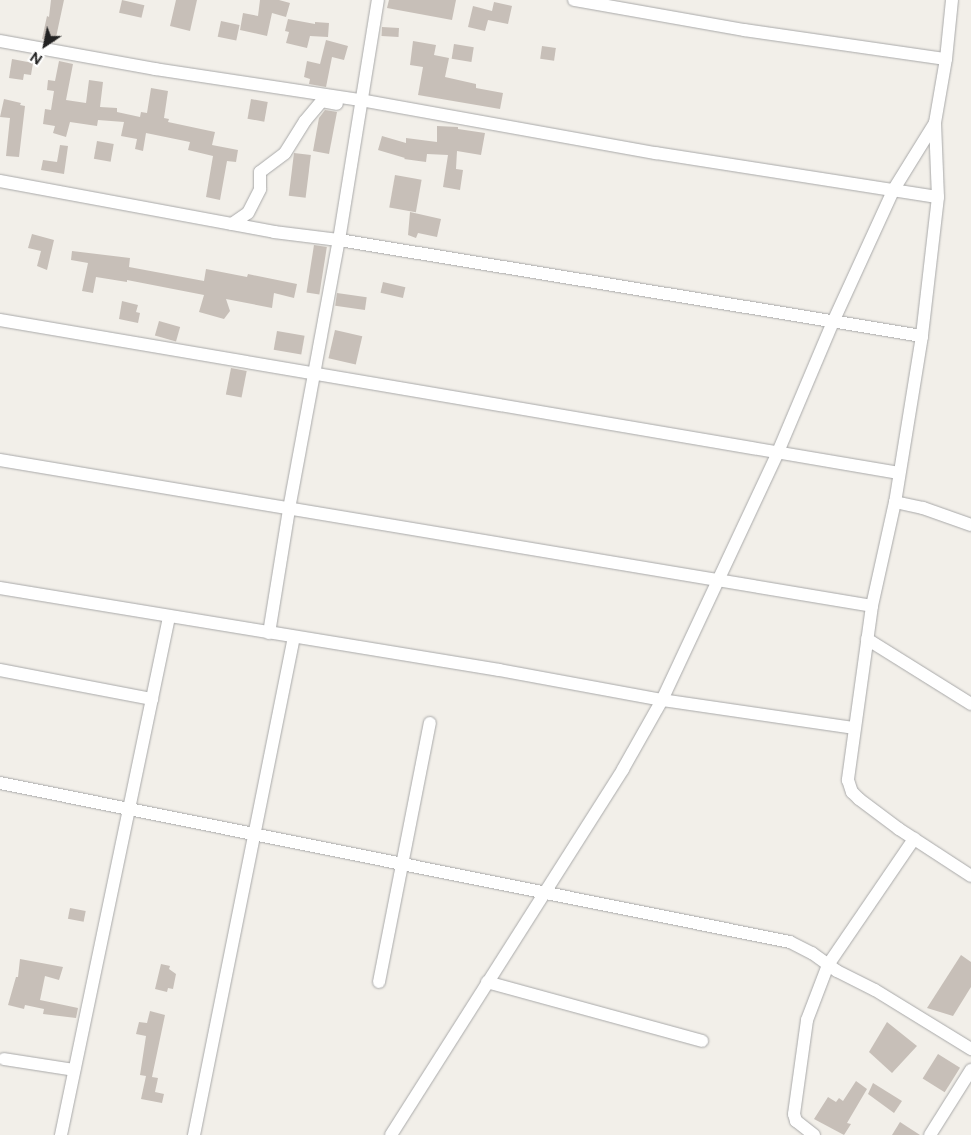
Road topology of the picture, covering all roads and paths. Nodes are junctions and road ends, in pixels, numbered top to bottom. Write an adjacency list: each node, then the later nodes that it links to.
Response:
1 (378, 0): 6 (street)
2 (574, 0): 5 (street)
3 (952, 0): 5 (street)
4 (0, 41): 6 (street)
5 (946, 59): 7 (street)
6 (357, 99): 9 (street); 11 (street); 12 (street)
7 (934, 123): 9 (street); 10 (street)
8 (0, 181): 11 (street)
9 (894, 189): 10 (street); 14 (street)
10 (938, 197): 15 (street)
11 (232, 224): 12 (street)
12 (338, 240): 14 (street); 16 (street)
13 (0, 320): 16 (street)
14 (832, 322): 15 (street); 17 (street)
15 (922, 336): 19 (street)
16 (314, 372): 17 (street); 21 (street)
17 (778, 452): 19 (street); 23 (street)
18 (0, 460): 21 (street)
19 (899, 473): 20 (street)
20 (895, 502): 22 (street); 25 (street)
21 (289, 509): 23 (street); 27 (street)
22 (971, 525)
23 (718, 580): 25 (street); 32 (street)
24 (0, 588): 26 (street)
25 (872, 606): 29 (street)
26 (169, 617): 27 (street); 31 (street)
27 (269, 632): 28 (street)
28 (294, 637): 32 (street); 38 (street)
29 (867, 639): 33 (street); 35 (street)
30 (0, 670): 31 (street)
31 (152, 699): 37 (street)
32 (662, 700): 35 (street); 42 (street)
33 (971, 704)
34 (430, 723): 40 (street)
35 (854, 728): 39 (street)
36 (0, 783): 37 (street)
37 (130, 807): 38 (street); 49 (street)
38 (255, 833): 40 (street); 52 (street)
39 (914, 839): 41 (street); 43 (street)
40 (403, 863): 42 (street); 44 (street)
41 (971, 876)
42 (543, 894): 43 (street); 45 (street)
43 (828, 965): 47 (street); 54 (street)
44 (379, 982)
45 (487, 982): 46 (street); 53 (street)
46 (702, 1041)
47 (971, 1049)
48 (4, 1059): 49 (street)
49 (74, 1070): 51 (street)
50 (971, 1070): 55 (street)
51 (62, 1135)
52 (194, 1135)
53 (391, 1135)
54 (814, 1135)
55 (930, 1135)

